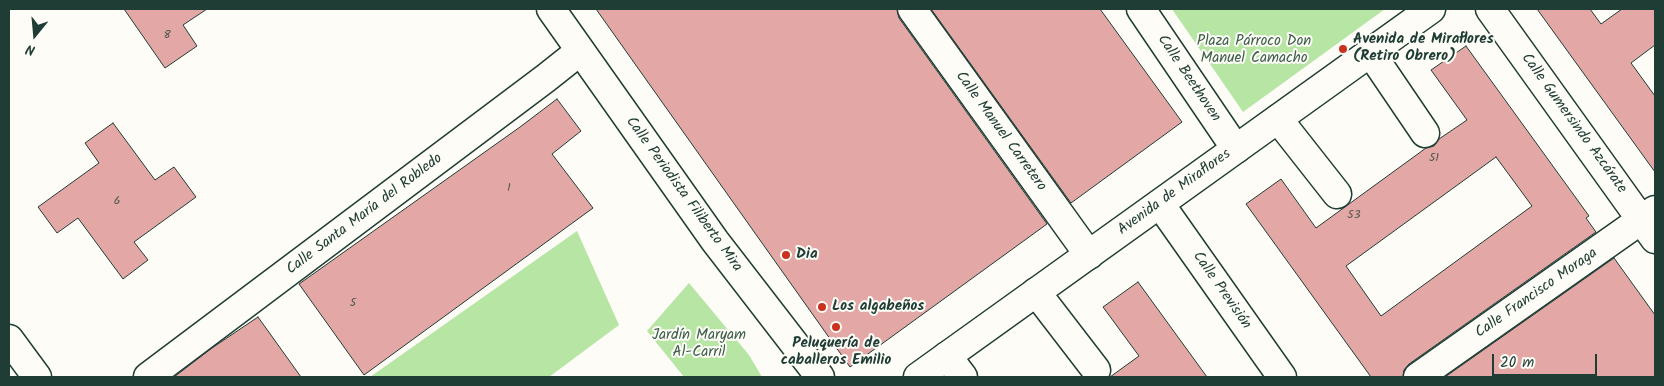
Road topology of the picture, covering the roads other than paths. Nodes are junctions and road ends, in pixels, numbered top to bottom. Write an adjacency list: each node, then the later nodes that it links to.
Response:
1 (551, 9): 6 (street, Calle Periodista Filiberto Mira)
2 (912, 9): 14 (street, Calle Manuel Carretero)
3 (1140, 9): 10 (street, Calle Beethoven)
4 (1431, 9): 7 (street, Avenida de Miraflores)
5 (1490, 9): 13 (street, Calle Gumersindo Azcárate)
6 (580, 51): 20 (street, Calle Santa María del Robledo); 21 (street, Calle Periodista Filiberto Mira)
7 (1370, 52): 8 (street, Avenida de Miraflores); 9 (street)
8 (1278, 119): 10 (street, Avenida de Miraflores); 11 (street)
9 (1425, 133)
10 (1236, 149): 12 (street, Avenida de Miraflores)
11 (1336, 194)
12 (1160, 204): 14 (street, Avenida de Miraflores); 23 (street, Calle Previsión)
13 (1651, 223): 24 (street, Calle Francisco Moraga)
14 (1089, 255): 15 (street, Avenida de Miraflores)
15 (1036, 292): 17 (street, Avenida de Miraflores); 18 (street)
16 (9, 339): 19 (street)
17 (955, 367): 22 (street, Avenida de Miraflores)
18 (1096, 370)
19 (37, 377)
20 (148, 377)
21 (820, 377)
22 (918, 377)
23 (1282, 377)
24 (1418, 377)

